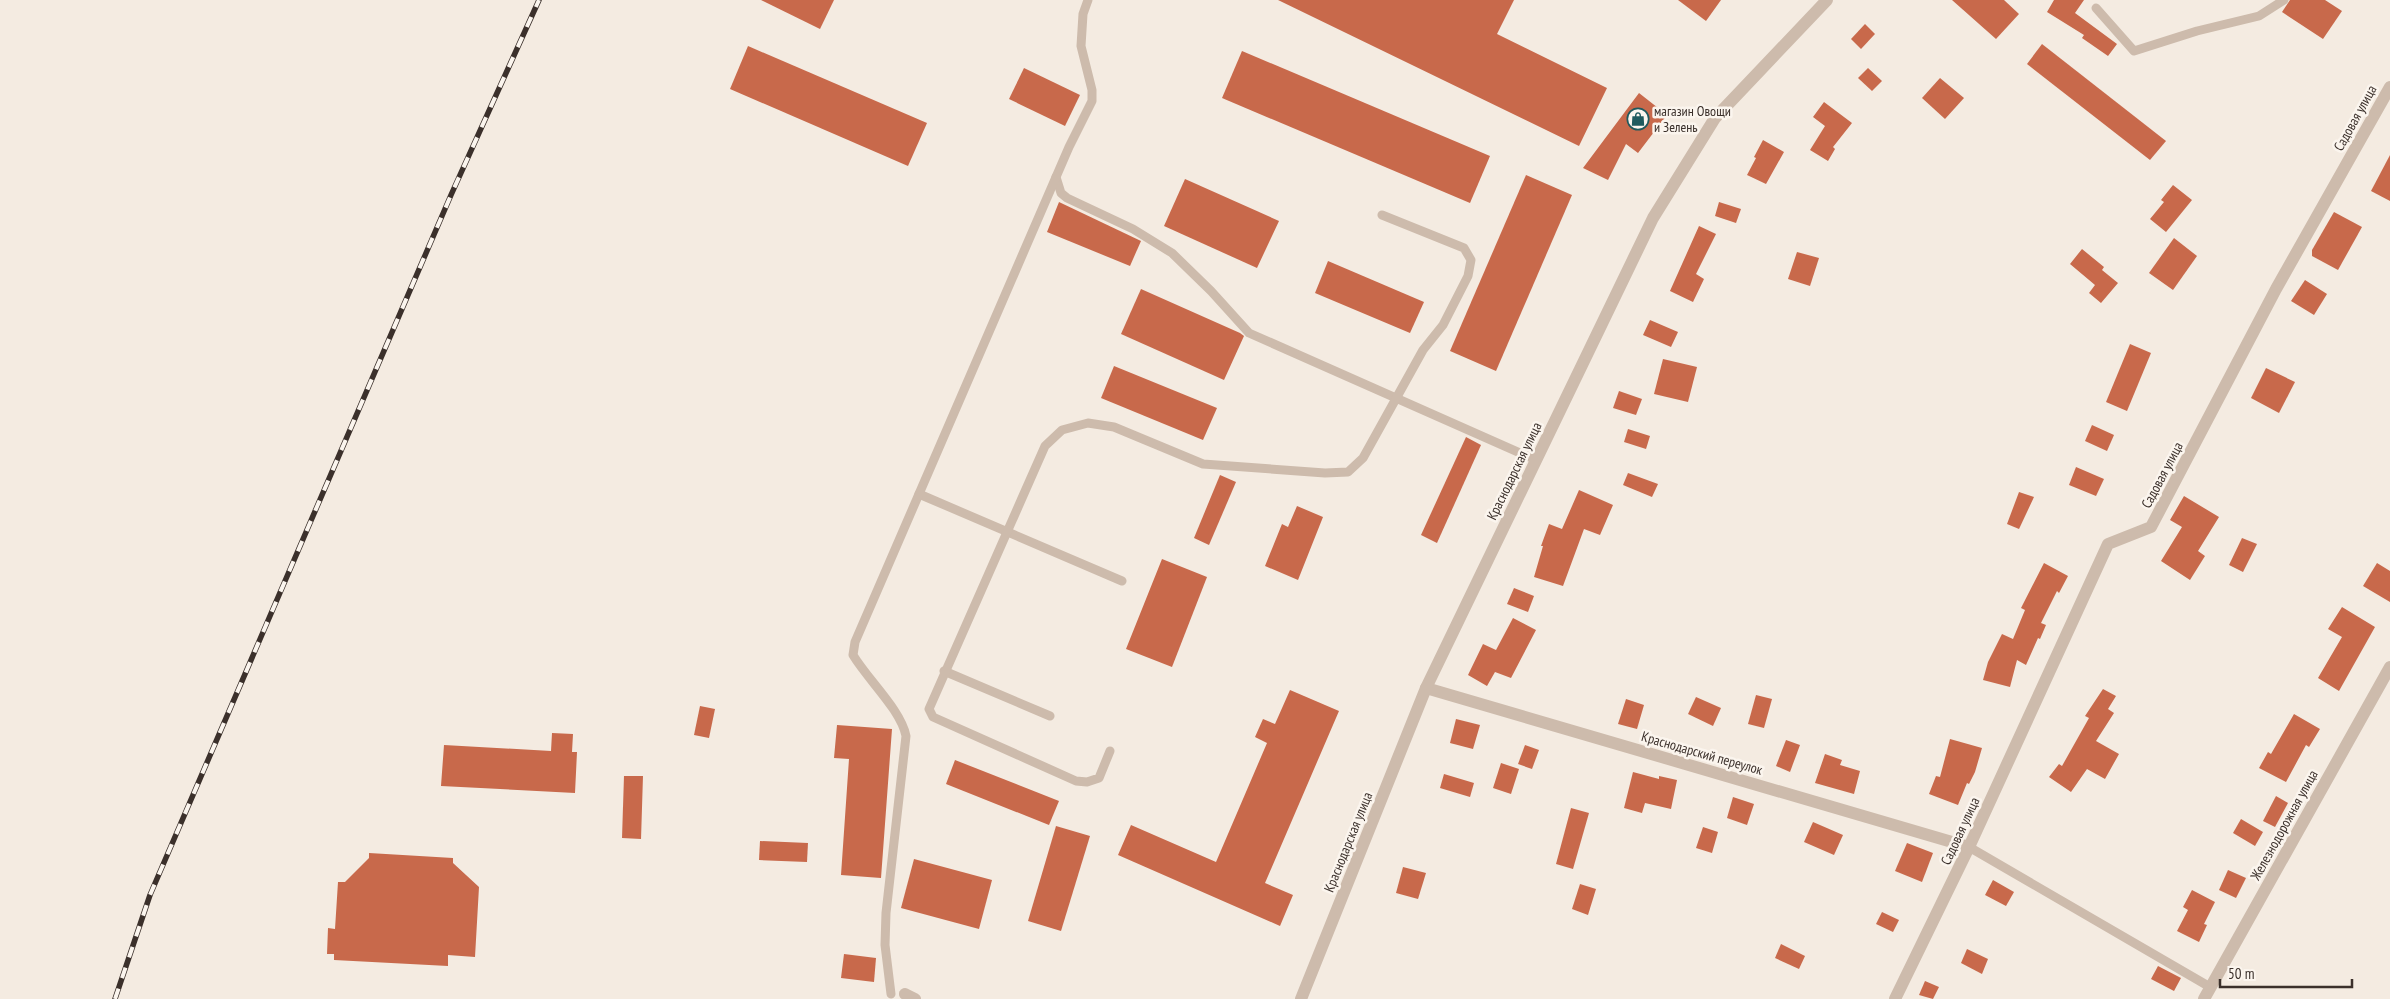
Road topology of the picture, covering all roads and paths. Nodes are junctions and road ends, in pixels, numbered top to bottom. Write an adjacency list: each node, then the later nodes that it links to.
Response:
1 (1088, 0): 6 (lane)
2 (1826, 0): 9 (street, Краснодарская улица)
3 (2284, 0): 4 (lane)
4 (2096, 8)
5 (2390, 87): 18 (street, Садовая улица)
6 (1056, 178): 8 (lane); 10 (lane)
7 (1382, 215): 8 (lane)
8 (1396, 399): 9 (lane); 11 (lane)
9 (1536, 460): 15 (street, Краснодарская улица)
10 (919, 494): 11 (lane); 20 (lane)
11 (1008, 532): 12 (lane); 14 (lane)
12 (1122, 581)
13 (2390, 667): 19 (street, Железнодорожная улица)
14 (944, 671): 16 (lane); 17 (lane)
15 (1426, 688): 18 (street, Краснодарский переулок); 21 (street, Краснодарская улица)
16 (1050, 716)
17 (1110, 751)
18 (1969, 847): 19 (lane); 22 (street, Садовая улица)
19 (2207, 993)
20 (891, 994)
21 (1301, 999)
22 (1895, 999)

